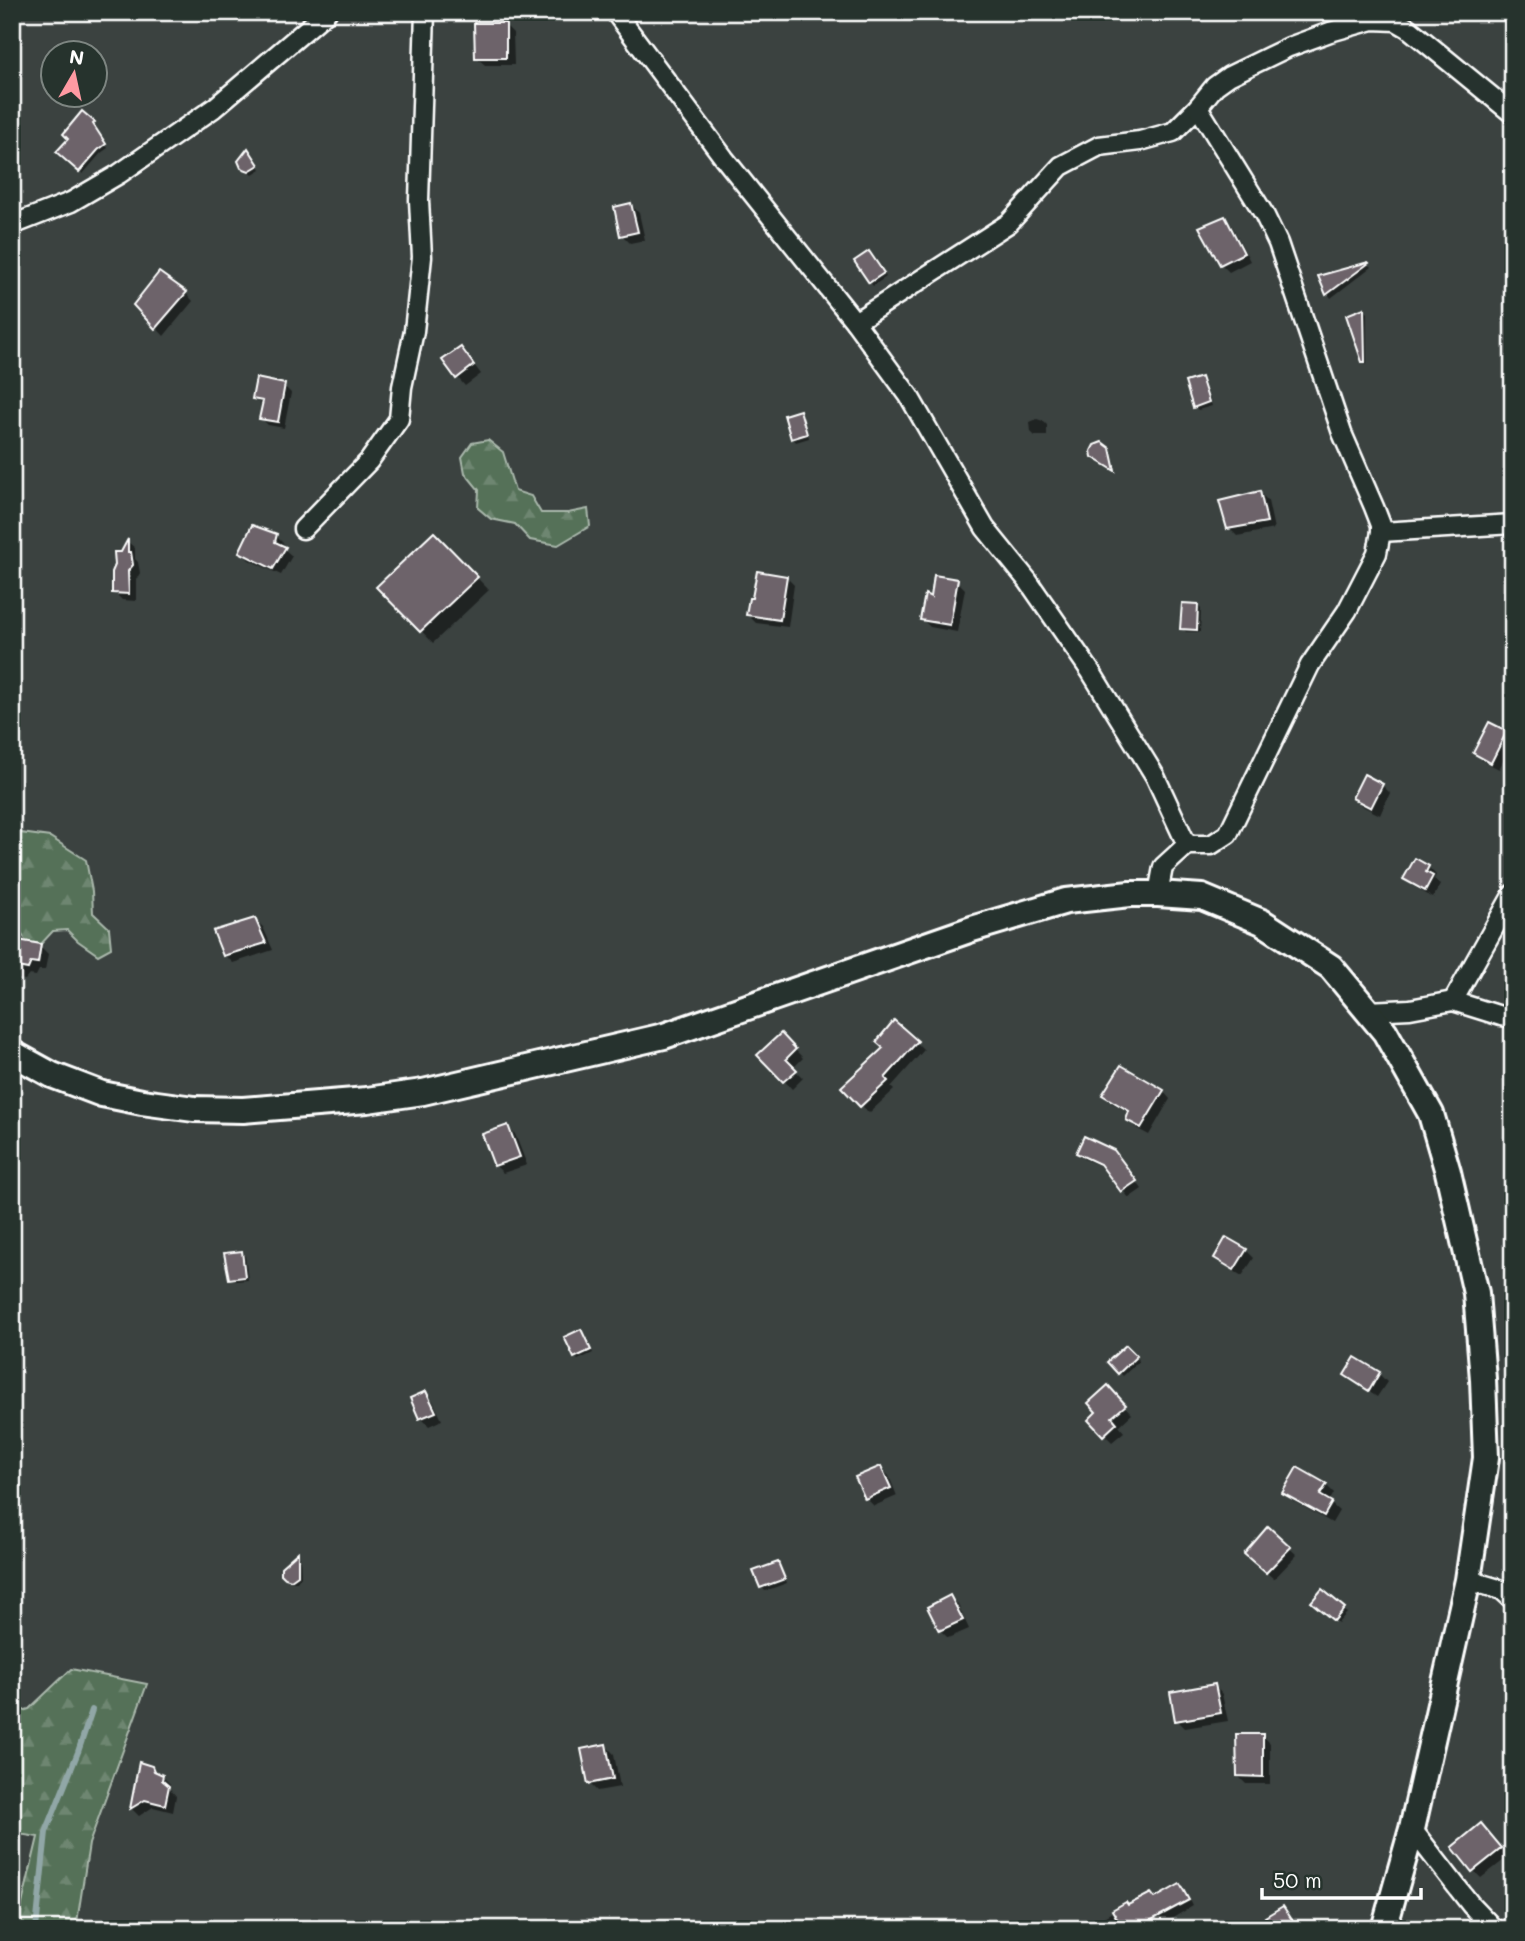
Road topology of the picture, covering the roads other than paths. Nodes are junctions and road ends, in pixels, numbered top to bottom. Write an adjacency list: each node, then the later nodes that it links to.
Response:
1 (327, 12): 6 (street)
2 (425, 12): 9 (street)
3 (615, 12): 7 (street)
4 (1198, 107): 5 (street); 7 (street); 10 (street)
5 (1513, 114)
6 (12, 225)
7 (855, 322): 11 (street)
8 (1513, 524): 10 (street)
9 (303, 529)
10 (1381, 532): 11 (street)
11 (1187, 845): 12 (street)
12 (1158, 894): 15 (main road); 17 (main road)
13 (1513, 894): 14 (street)
14 (1453, 1001): 15 (street); 16 (street)
15 (1368, 1011): 18 (main road)
16 (1513, 1018)
17 (12, 1053)
18 (1468, 1580): 19 (street); 20 (main road)
19 (1513, 1600)
20 (1412, 1829): 21 (main road); 22 (street)
21 (1384, 1929)
22 (1494, 1929)

